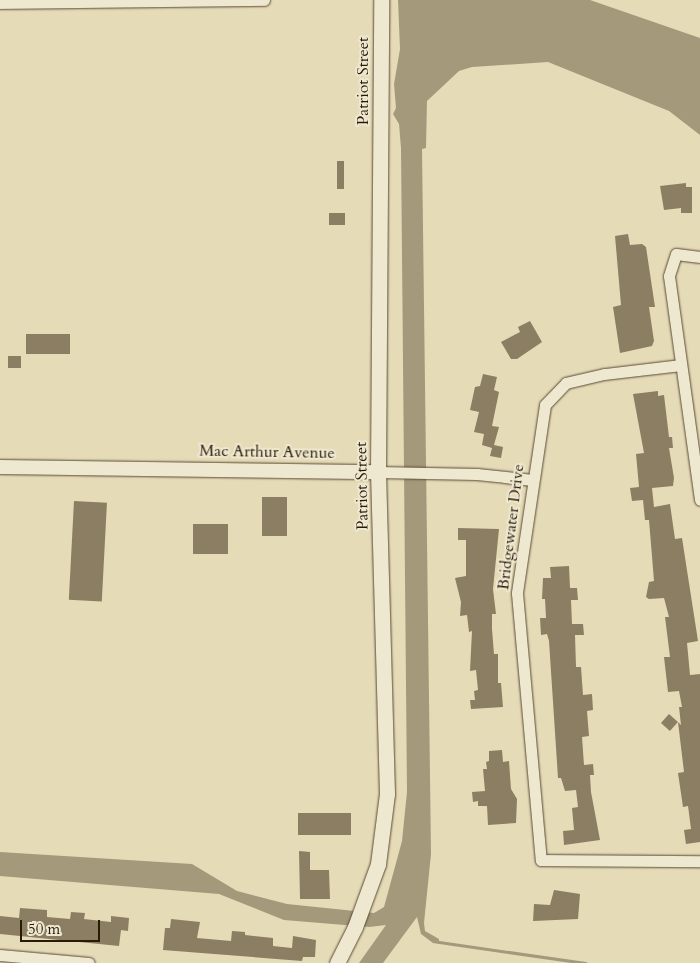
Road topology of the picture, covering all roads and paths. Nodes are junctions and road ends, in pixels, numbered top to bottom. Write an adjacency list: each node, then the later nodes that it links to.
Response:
1 (264, 0): 3 (street)
2 (381, 0): 7 (main road, Patriot Street)
3 (0, 3)
4 (700, 257): 5 (street)
5 (681, 365): 8 (street, Bridgewater Drive); 9 (street)
6 (0, 467): 7 (street, Mac Arthur Avenue)
7 (378, 472): 8 (street, Mac Arthur Avenue); 13 (main road, Patriot Street)
8 (533, 480): 10 (street, Bridgewater Drive)
9 (700, 500)
10 (700, 860)
11 (0, 955): 12 (street)
12 (89, 963)
13 (337, 963)

